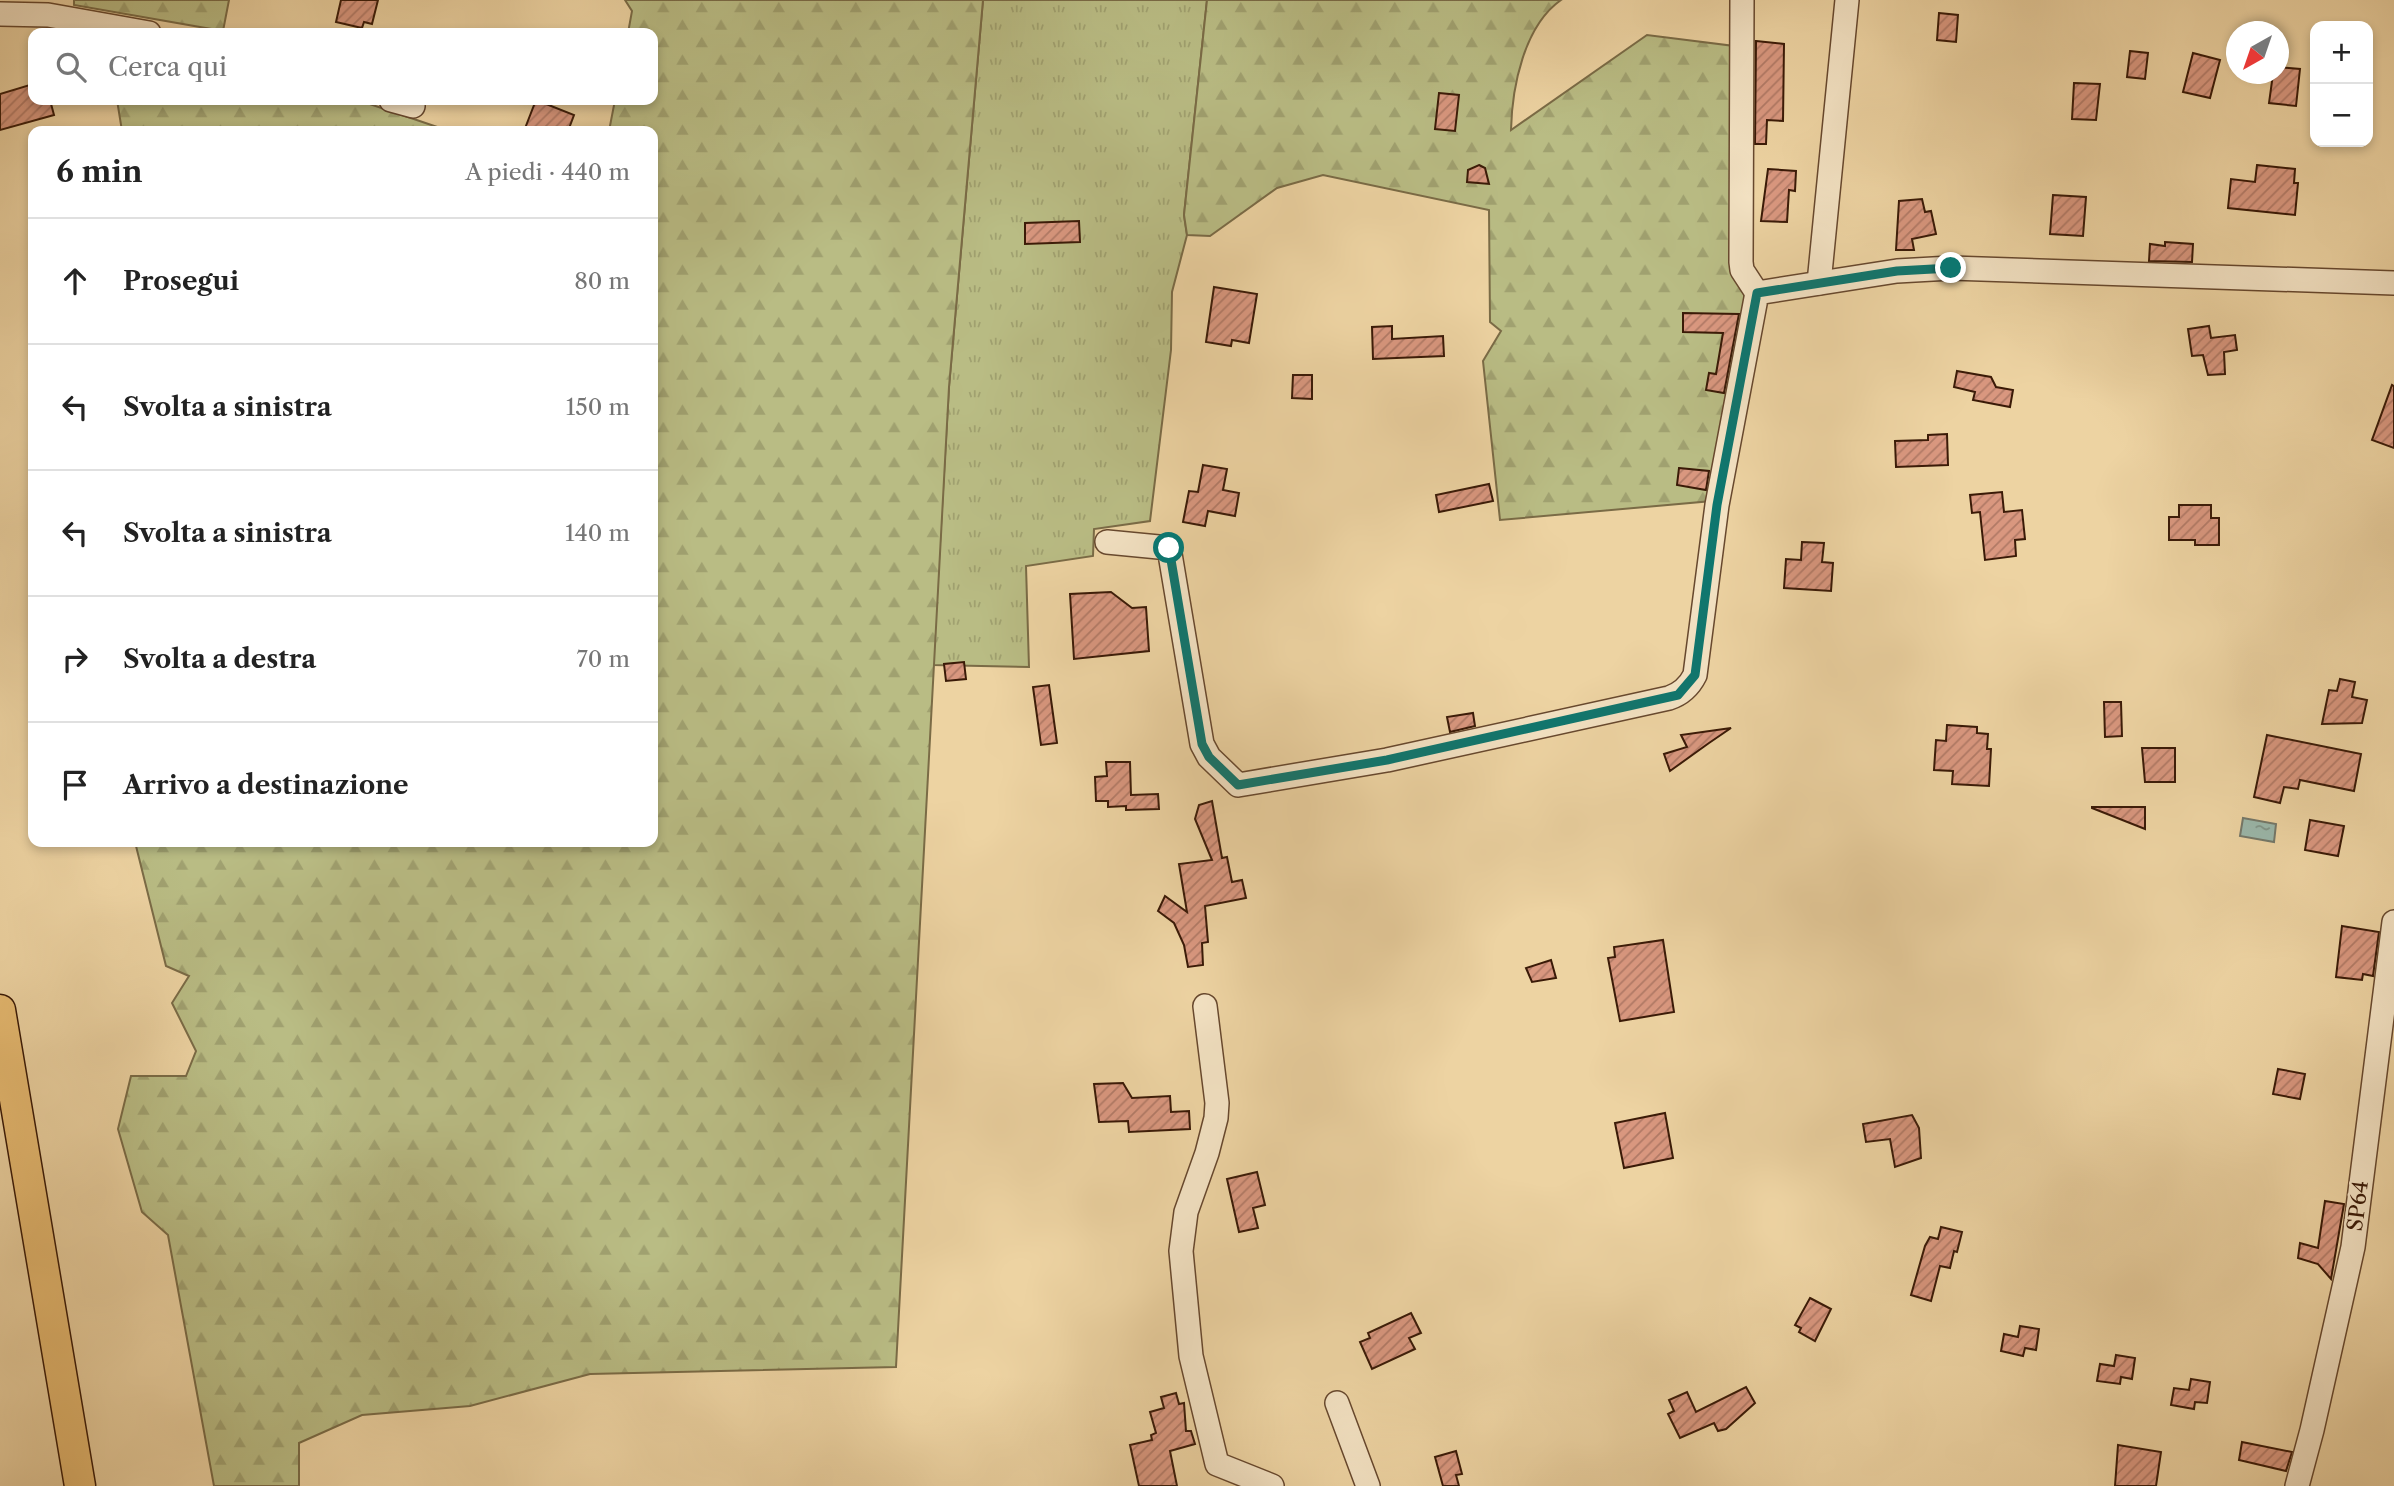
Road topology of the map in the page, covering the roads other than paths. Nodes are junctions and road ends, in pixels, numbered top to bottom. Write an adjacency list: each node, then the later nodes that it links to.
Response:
1 (1742, 0): 7 (street)
2 (1847, 0): 5 (street)
3 (0, 14): 4 (street)
4 (121, 28)
5 (1819, 283): 6 (street); 7 (street)
6 (2394, 284)
7 (1757, 293): 8 (street)
8 (1107, 542)
9 (2394, 922): 16 (street, SP64 / SP64)
10 (1205, 1006): 14 (street)
11 (0, 1010): 13 (main road)
12 (1337, 1403): 15 (street)
13 (80, 1486)
14 (1272, 1486)
15 (1368, 1486)
16 (2297, 1486)

